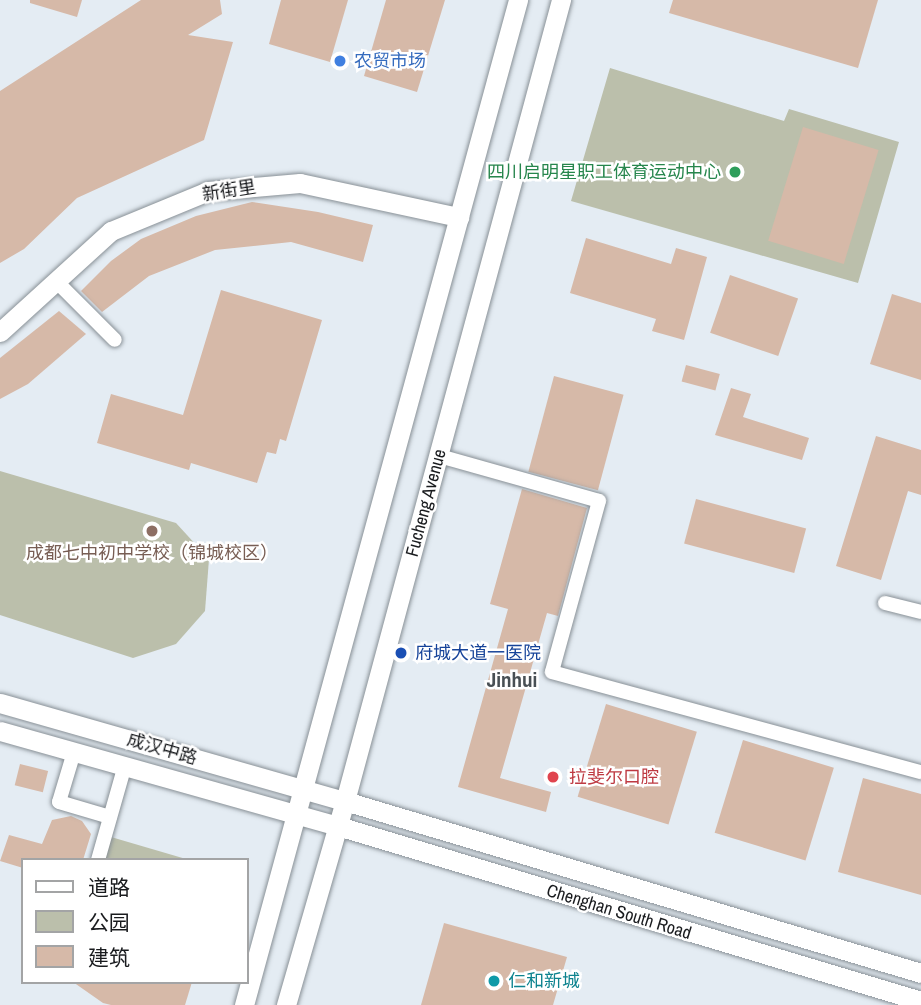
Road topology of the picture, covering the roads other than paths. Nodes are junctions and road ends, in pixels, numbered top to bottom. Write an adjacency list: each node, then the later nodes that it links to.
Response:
1 (518, 0): 3 (main road)
2 (561, 0): 7 (main road, Fucheng Avenue)
3 (459, 217): 4 (main road, 新街里); 15 (main road)
4 (56, 281): 5 (main road, 新街里); 6 (street)
5 (0, 332)
6 (115, 340)
7 (439, 456): 14 (street); 17 (main road, Fucheng Avenue)
8 (885, 603): 9 (street)
9 (921, 612)
10 (0, 703): 15 (main road, 成汉中路)
11 (0, 731): 12 (main road, 成汉中路)
12 (74, 752): 13 (main road, 成汉中路); 19 (street)
13 (125, 765): 18 (main road, 成汉中路); 19 (street)
14 (921, 772)
15 (304, 789): 16 (main road, 成汉中路); 18 (main road)
16 (324, 795): 17 (main road, Chenghan South Road)
17 (345, 801): 21 (main road, Fucheng Avenue); 23 (main road, Chenghan South Road)
18 (297, 816): 20 (main road, 成汉中路); 24 (main road)
19 (110, 817): 22 (street)
20 (318, 822): 21 (main road, Chenghan South Road)
21 (338, 826): 26 (main road, Chenghan South Road); 28 (main road, Fucheng Avenue)
22 (99, 858)
23 (921, 973)
24 (249, 976)
25 (248, 984): 27 (main road)
26 (921, 1001)
27 (244, 1005)
28 (286, 1005)

